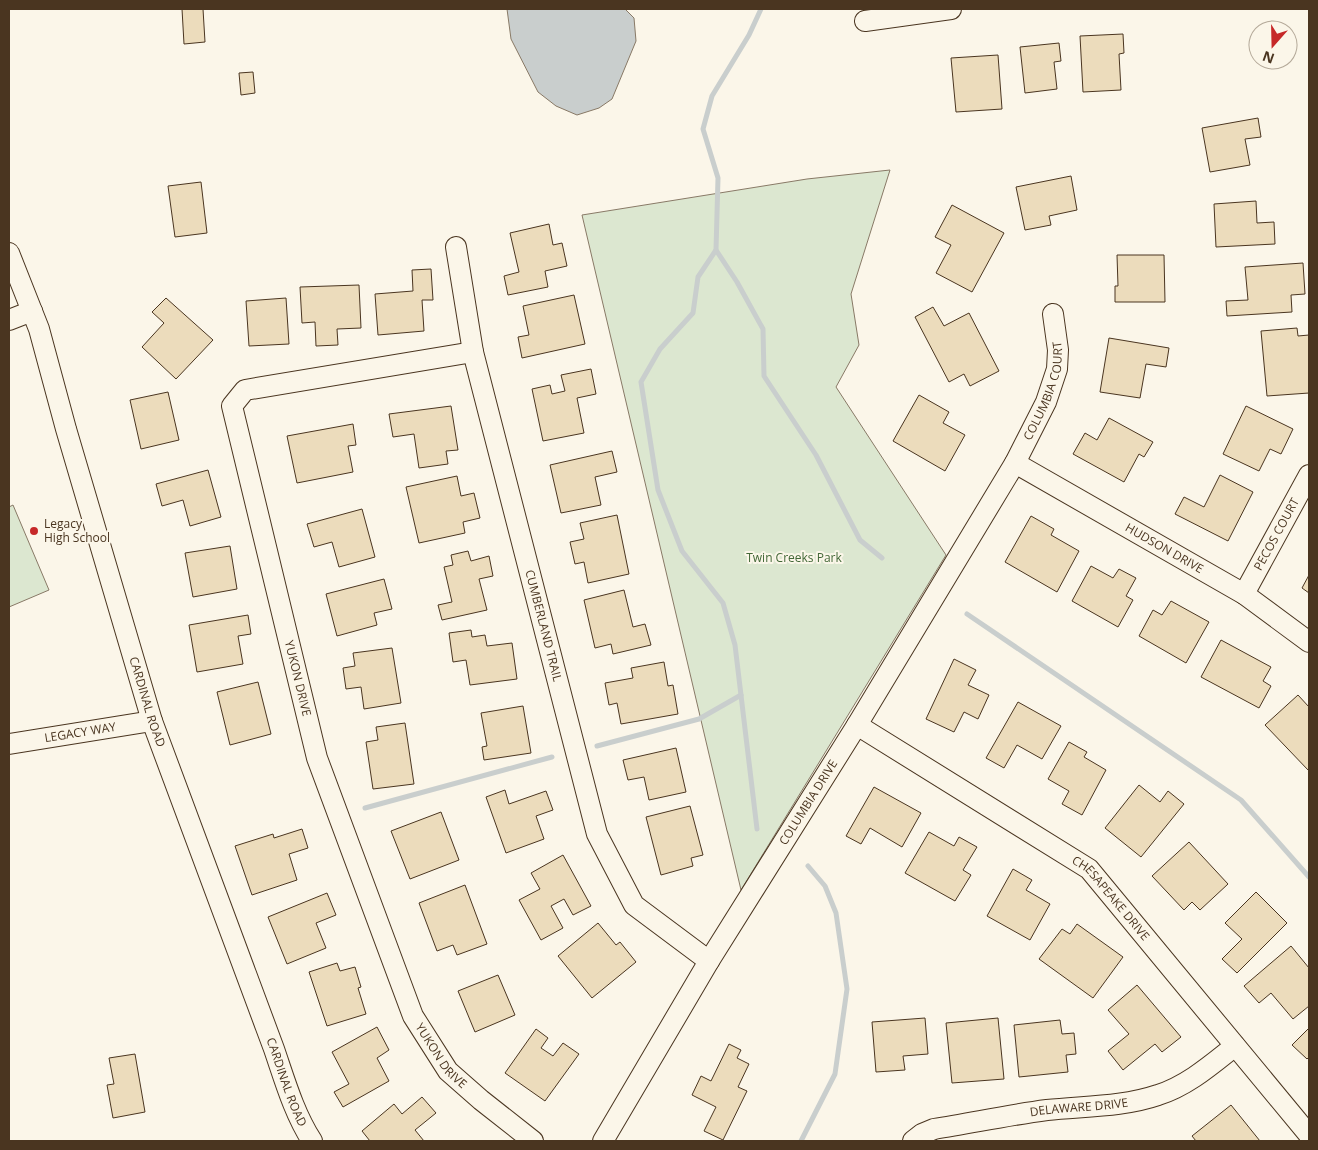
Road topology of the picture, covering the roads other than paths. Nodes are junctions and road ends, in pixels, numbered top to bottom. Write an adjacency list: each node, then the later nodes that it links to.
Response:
1 (951, 9): 2 (street)
2 (865, 21)
3 (456, 247): 8 (street, CUMBERLAND TRAIL)
4 (9, 253): 5 (street, CARDINAL ROAD)
5 (32, 311): 7 (street); 13 (street, CARDINAL ROAD)
6 (1053, 314): 9 (street, COLUMBIA COURT)
7 (9, 320)
8 (473, 352): 16 (street, CUMBERLAND TRAIL); 20 (street, YUKON DRIVE)
9 (1015, 462): 11 (street, HUDSON DRIVE); 14 (street, COLUMBIA DRIVE)
10 (1309, 475): 11 (street, PECOS COURT)
11 (1244, 594): 12 (street, HUDSON DRIVE)
12 (1309, 642)
13 (152, 721): 15 (street, LEGACY WAY); 19 (street, CARDINAL ROAD)
14 (857, 725): 16 (street, COLUMBIA DRIVE); 17 (street, CHESAPEAKE DRIVE)
15 (9, 744)
16 (709, 961): 21 (street, COLUMBIA DRIVE)
17 (1235, 1046): 18 (street, CHESAPEAKE DRIVE); 22 (street, DELAWARE DRIVE)
18 (1309, 1136)
19 (312, 1141)
20 (534, 1141)
21 (603, 1141)
22 (913, 1141)

